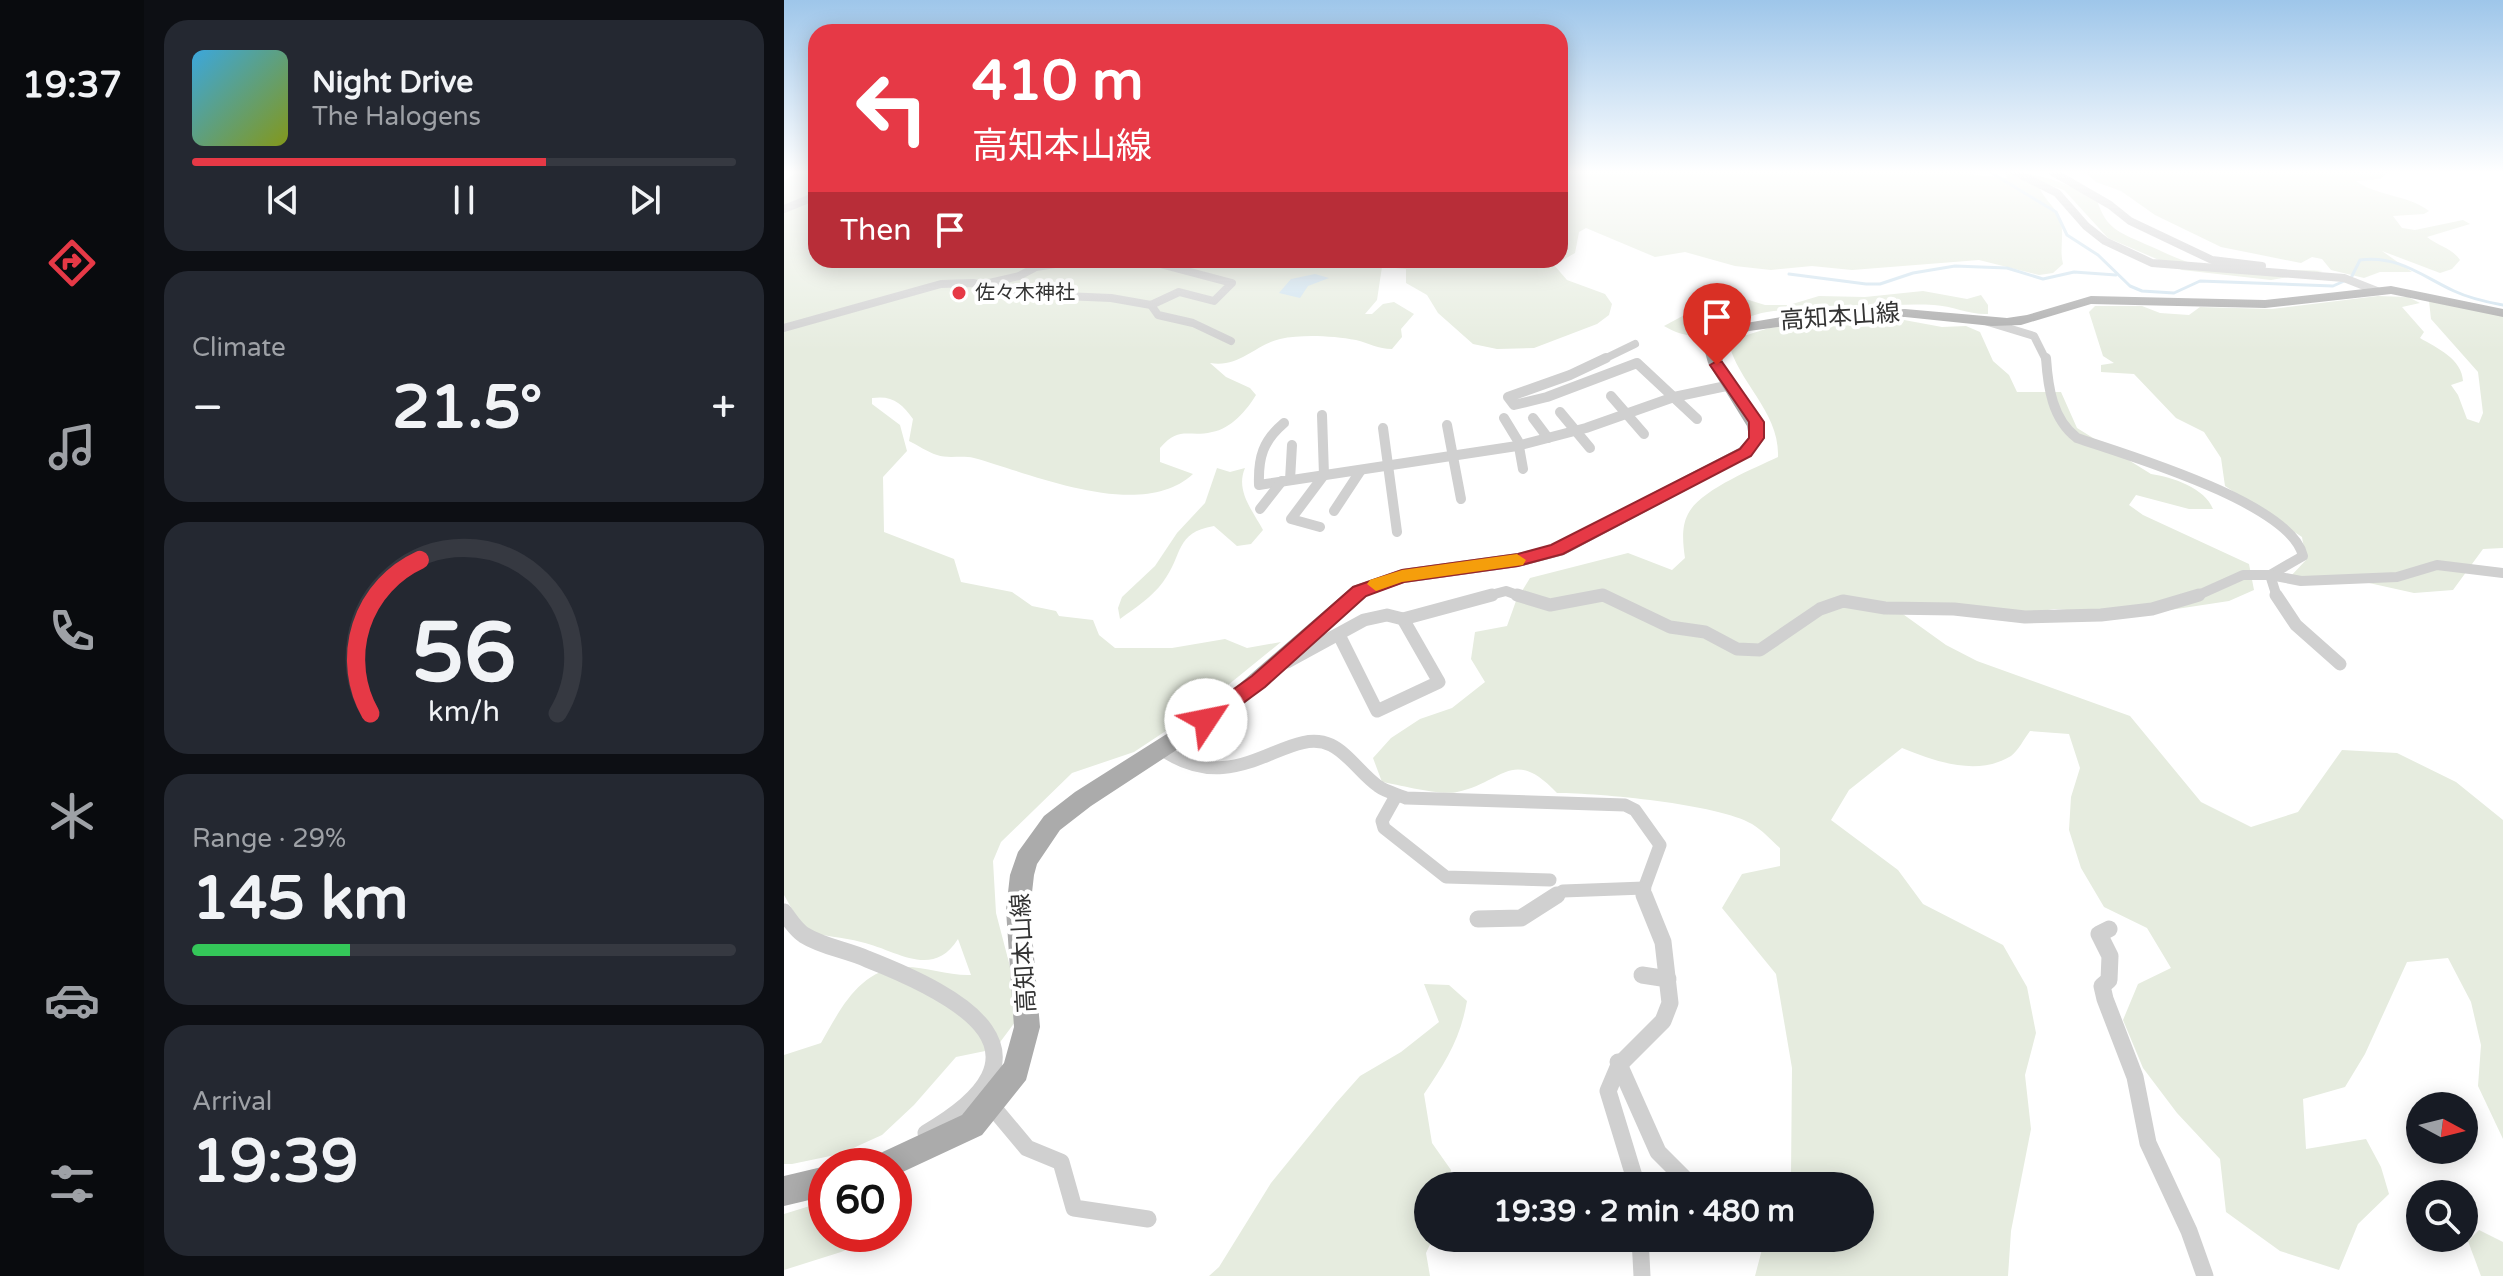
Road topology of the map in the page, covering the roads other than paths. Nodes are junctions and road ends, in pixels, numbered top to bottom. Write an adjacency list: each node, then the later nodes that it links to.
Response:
1 (2093, 232): 5 (street)
2 (2152, 232): 5 (street)
3 (1034, 268): 6 (street)
4 (1175, 268): 8 (street)
5 (2308, 276): 7 (street)
6 (982, 285): 8 (street); 11 (street)
7 (2377, 291): 9 (main road, 高知本山線); 10 (main road, 高知本山線)
8 (1151, 305): 12 (street)
9 (2503, 313)
10 (1981, 319): 14 (main road, 高知本山線); 44 (street)
11 (784, 328)
12 (1231, 341)
13 (1635, 344): 16 (street)
14 (1731, 385): 16 (street); 48 (main road, 高知本山線)
15 (1611, 396): 19 (street)
16 (1674, 397): 19 (street); 22 (street)
17 (1560, 412): 26 (street)
18 (1322, 415): 36 (street)
19 (1628, 415): 26 (street); 27 (street)
20 (1504, 418): 30 (street)
21 (1533, 418): 28 (street)
22 (1697, 419)
23 (1284, 423): 37 (street)
24 (1447, 425): 32 (street)
25 (1383, 428): 33 (street)
26 (1577, 431): 28 (street); 31 (street)
27 (1644, 434)
28 (1548, 438): 30 (street)
29 (1292, 445): 37 (street)
30 (1517, 446): 32 (street); 34 (street)
31 (1590, 448)
32 (1454, 456): 33 (street); 38 (street)
33 (1387, 466): 35 (street); 42 (street)
34 (1523, 469)
35 (1361, 470): 36 (street); 40 (street)
36 (1324, 475): 37 (street); 41 (street)
37 (1286, 481): 39 (street)
38 (1461, 499)
39 (1260, 509)
40 (1334, 511)
41 (1320, 527)
42 (1397, 532)
43 (2503, 573): 44 (street)
44 (2270, 575): 45 (street); 47 (street)
45 (1403, 619): 46 (street); 46 (street)
46 (1339, 635): 48 (street)
47 (2340, 664)
48 (1271, 671): 49 (main road, 高知本山線)
49 (1161, 749): 50 (street); 59 (main road, 高知本山線)
50 (1396, 796): 51 (street); 52 (street)
51 (1550, 880)
52 (1644, 888): 54 (street); 57 (street)
53 (784, 913): 60 (street)
54 (1478, 919)
55 (2109, 929): 69 (street)
56 (1642, 975): 57 (street)
57 (1668, 979): 58 (street)
58 (1618, 1062): 62 (street); 63 (street)
59 (991, 1105): 61 (main road, 高知本山線); 66 (street)
60 (902, 1148)
61 (912, 1153)
62 (1633, 1172)
63 (1678, 1172)
64 (808, 1185): 65 (main road)
65 (784, 1191)
66 (1148, 1219)
67 (1641, 1252): 68 (street)
68 (1642, 1276)
69 (2205, 1276)

